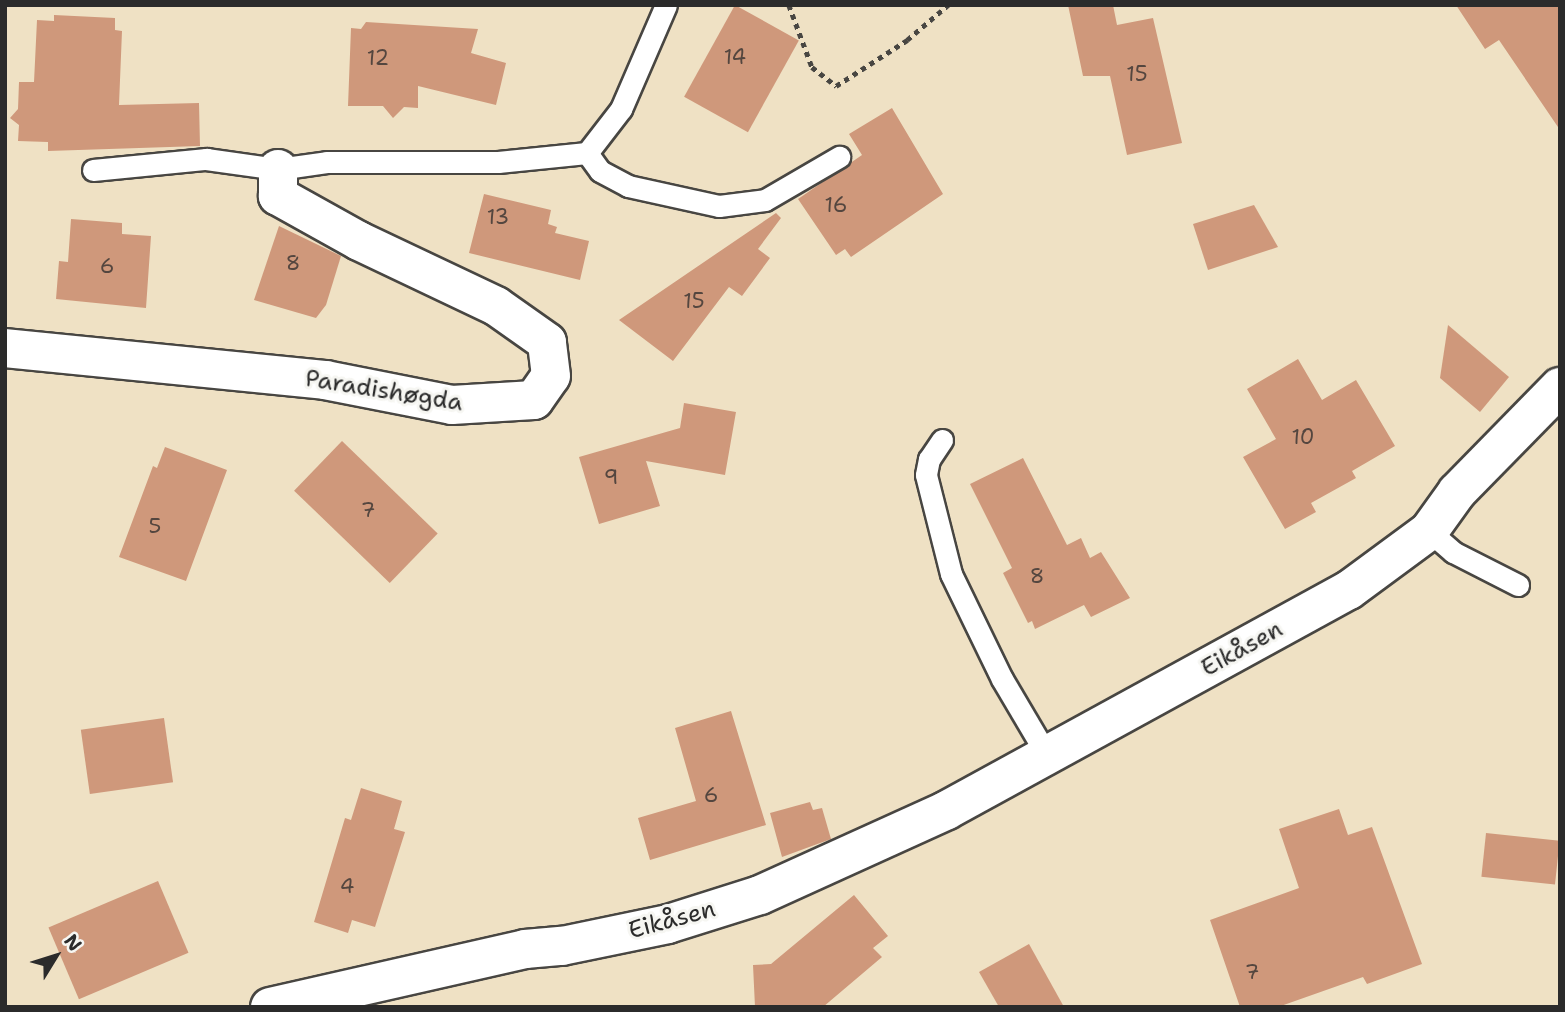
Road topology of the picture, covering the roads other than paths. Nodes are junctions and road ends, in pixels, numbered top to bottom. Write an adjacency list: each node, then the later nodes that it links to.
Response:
1 (666, 5): 2 (lane)
2 (587, 153): 3 (lane); 4 (lane)
3 (839, 157)
4 (278, 169): 5 (lane); 6 (street, Paradishøgda)
5 (93, 170)
6 (5, 348)
7 (1560, 387): 9 (street, Eikåsen)
8 (942, 440): 11 (lane)
9 (1429, 531): 10 (lane); 11 (street, Eikåsen)
10 (1518, 584)
11 (1047, 755): 12 (street, Eikåsen)
12 (270, 1007)

